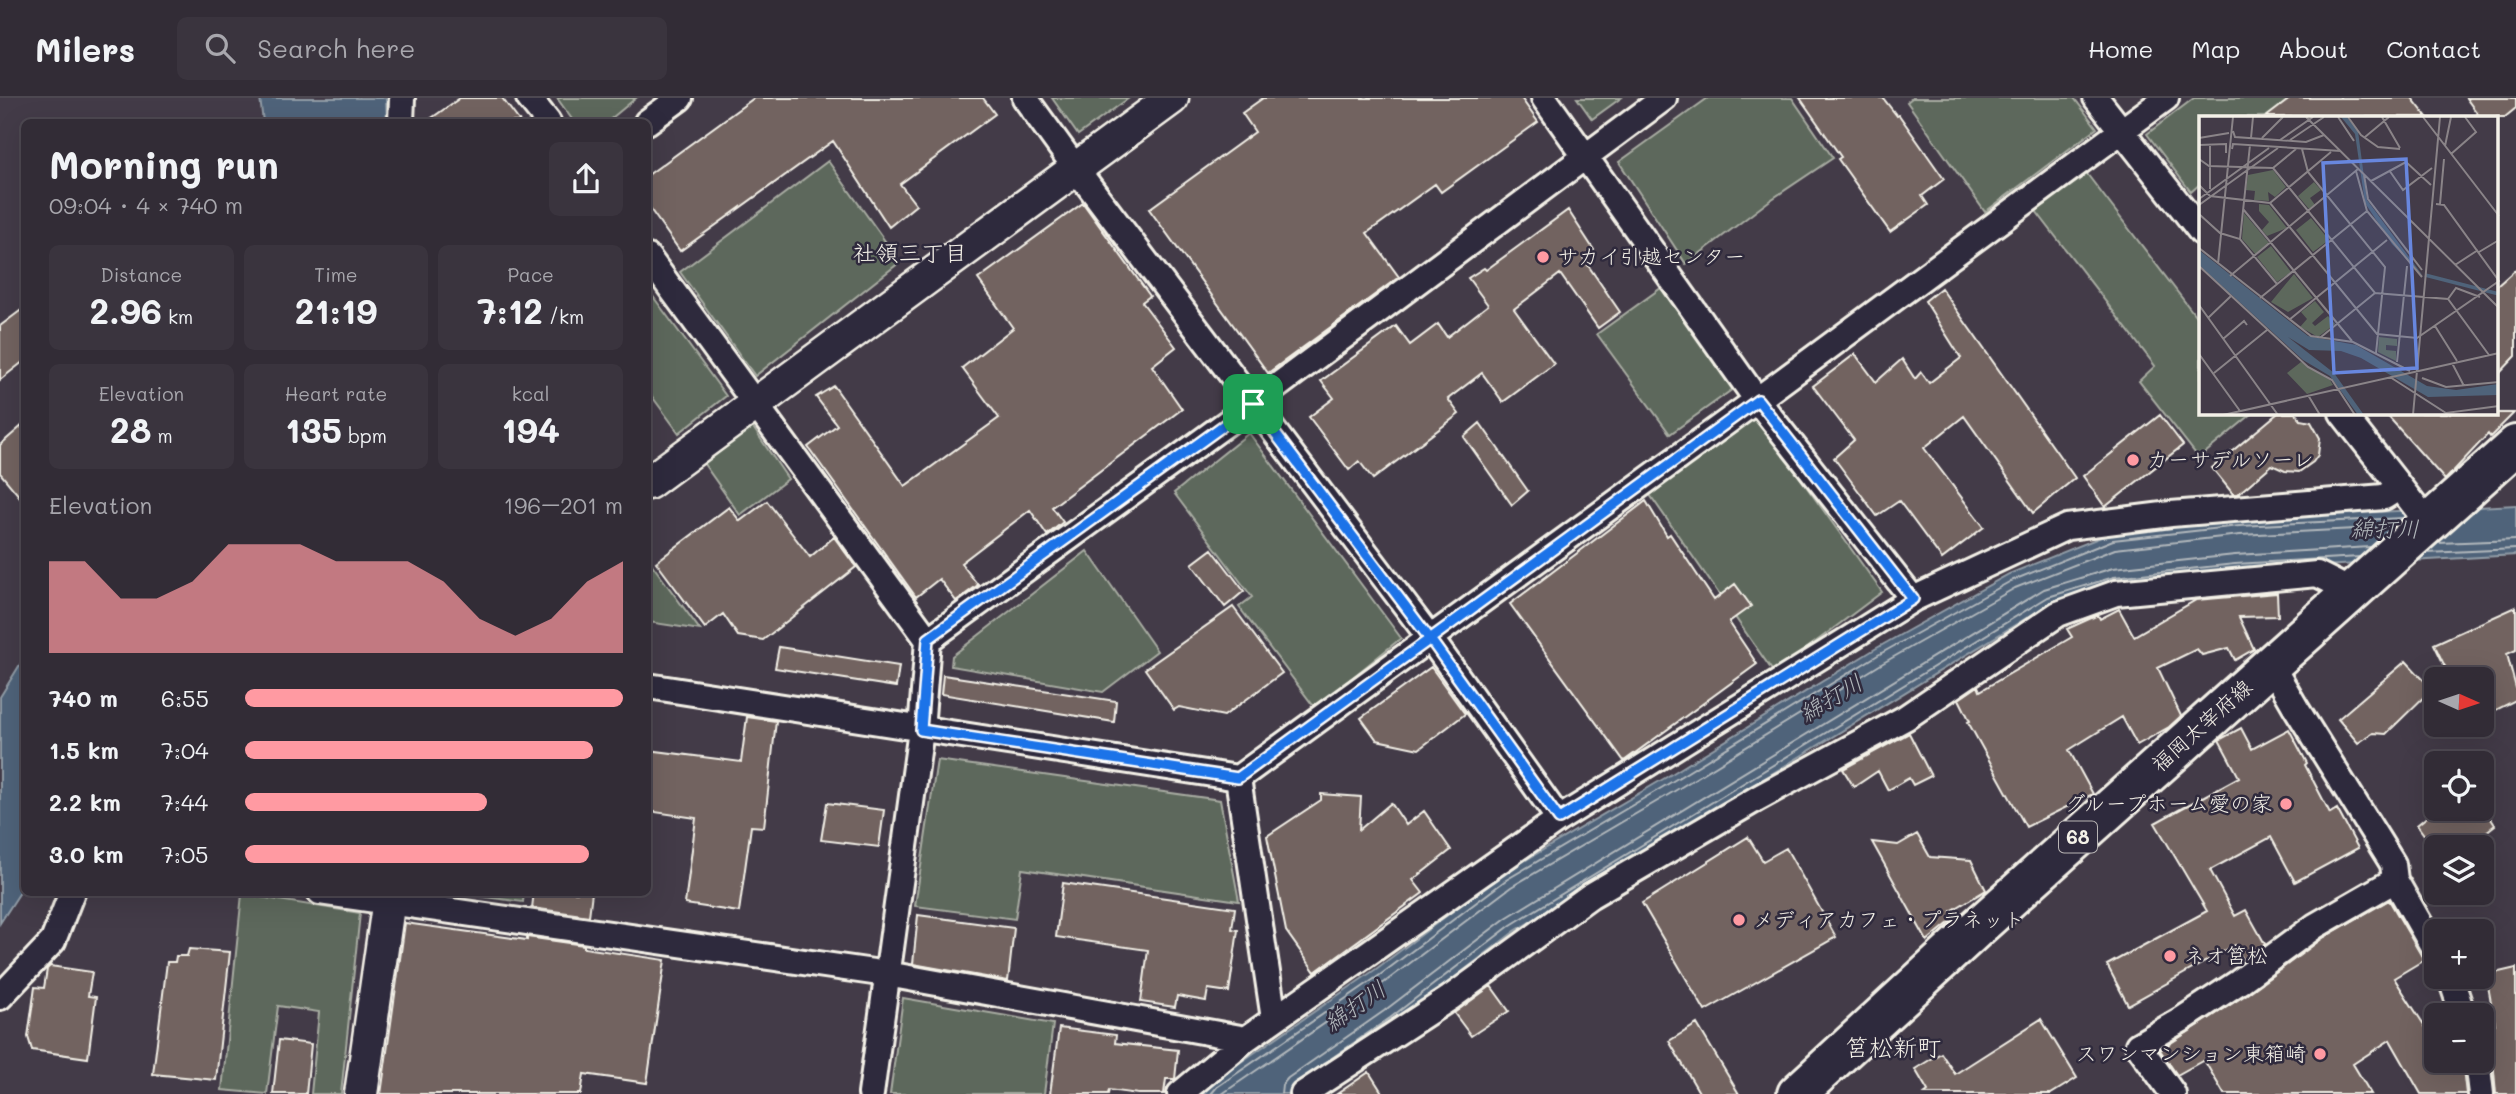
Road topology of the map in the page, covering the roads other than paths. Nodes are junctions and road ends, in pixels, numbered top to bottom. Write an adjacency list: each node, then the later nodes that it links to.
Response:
1 (402, 98): 10 (street)
2 (529, 98): 11 (street)
3 (680, 98): 12 (street)
4 (1025, 98): 15 (street)
5 (1172, 98): 15 (street)
6 (1544, 98): 14 (street)
7 (1664, 98): 14 (street)
8 (2096, 98): 13 (street)
9 (2166, 98): 13 (street)
10 (401, 119)
11 (546, 119)
12 (651, 119)
13 (2122, 130): 16 (street); 18 (street)
14 (1585, 157): 18 (street); 20 (street)
15 (1077, 170): 19 (street); 20 (street)
16 (2199, 229)
17 (651, 261): 19 (street)
18 (1758, 400): 27 (street); 29 (street)
19 (755, 403): 23 (street); 28 (street)
20 (1253, 404): 28 (street); 29 (street)
21 (2344, 415): 24 (street)
22 (2516, 445): 25 (main road, 福岡太宰府線 / 68)
23 (651, 481)
24 (2400, 487): 25 (street); 27 (street)
25 (2432, 510): 26 (main road, 福岡太宰府線 / 68)
26 (2356, 587): 30 (main road, 福岡太宰府線 / 68); 48 (street)
27 (1913, 599): 34 (street)
28 (928, 639): 32 (street)
29 (1430, 639): 33 (street); 34 (street)
30 (2270, 663): 35 (street); 49 (main road, 福岡太宰府線 / 68)
31 (651, 686): 32 (street)
32 (921, 730): 33 (street); 40 (street)
33 (1238, 778): 42 (street)
34 (1559, 819): 42 (street)
35 (2395, 880): 39 (street); 50 (street)
36 (70, 896): 41 (street)
37 (366, 896): 38 (street)
38 (389, 898): 40 (street); 45 (street)
39 (2424, 931)
40 (887, 974): 43 (street); 46 (street)
41 (0, 997)
42 (1274, 1019): 43 (street)
43 (1246, 1039): 47 (street)
44 (2479, 1073): 51 (street)
45 (361, 1094)
46 (871, 1094)
47 (1180, 1094)
48 (1303, 1094)
49 (1797, 1094)
50 (2173, 1094)
51 (2481, 1094)

